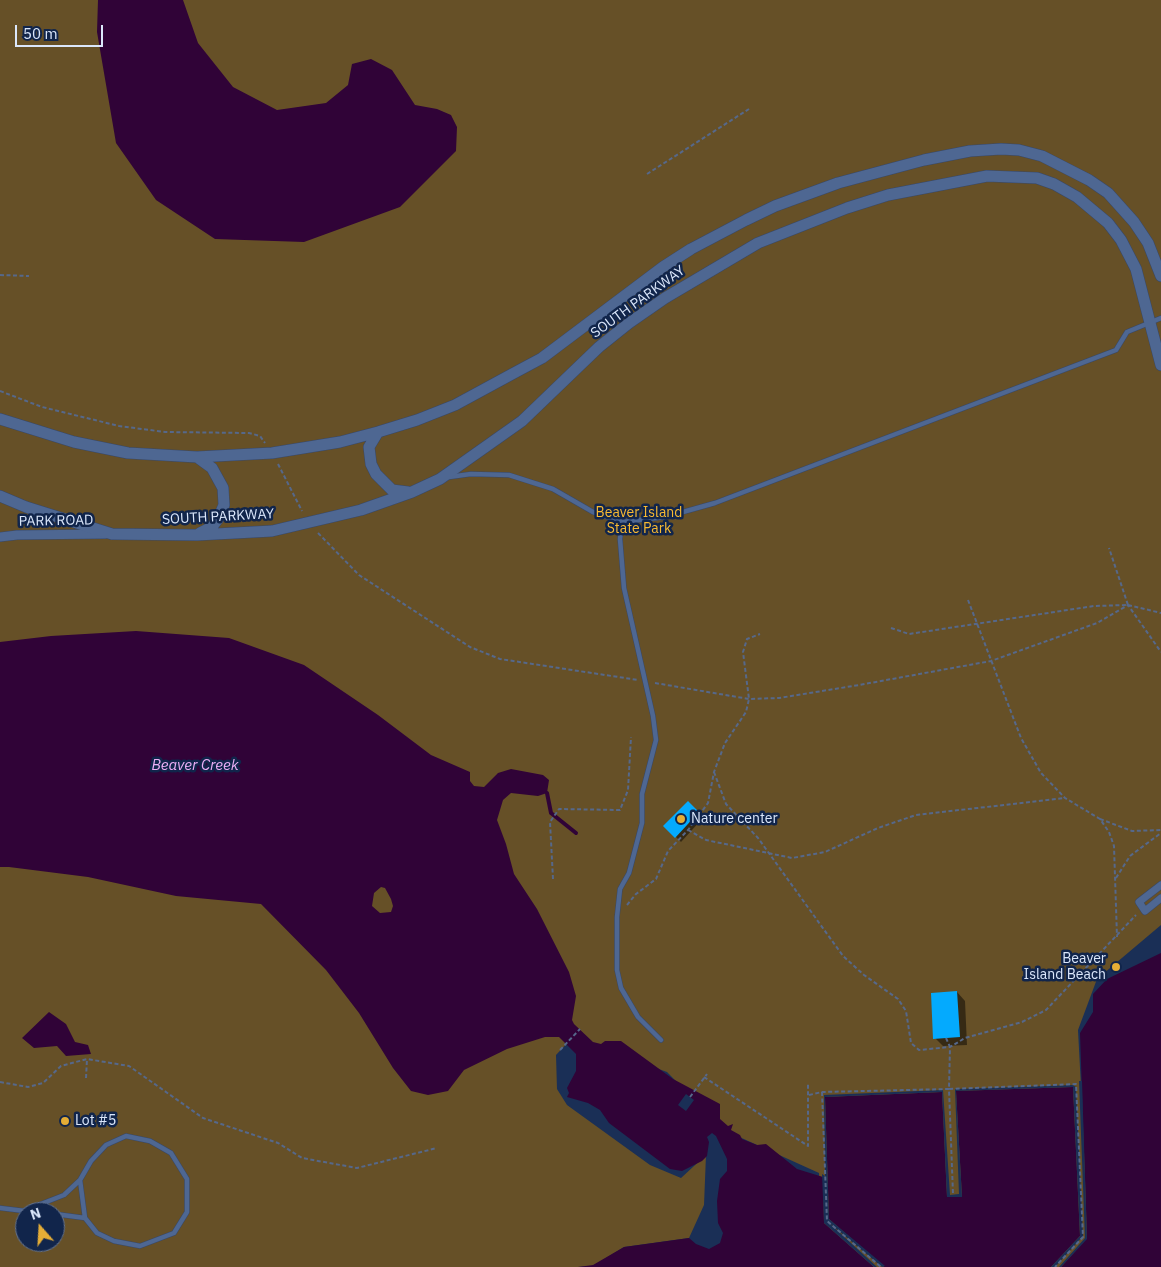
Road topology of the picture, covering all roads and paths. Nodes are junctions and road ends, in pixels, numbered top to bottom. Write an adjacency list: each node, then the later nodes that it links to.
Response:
1 (749, 109): 2 (path)
2 (647, 174)
3 (0, 275): 4 (path)
4 (29, 276)
5 (1161, 276): 10 (street, SOUTH PARKWAY)
6 (1156, 320): 7 (street, SOUTH PARKWAY); 13 (street, SOUTH PARKWAY); 16 (lane)
7 (1161, 365)
8 (0, 391): 11 (path)
9 (0, 419): 12 (street, SOUTH PARKWAY)
10 (378, 432): 11 (street, SOUTH PARKWAY); 14 (street)
11 (272, 453): 12 (street, SOUTH PARKWAY); 17 (path)
12 (197, 457): 19 (street)
13 (440, 479): 14 (street, SOUTH PARKWAY); 16 (lane)
14 (412, 492): 17 (street, SOUTH PARKWAY)
15 (0, 496): 18 (street, SOUTH PARKWAY)
16 (622, 522): 30 (lane)
17 (308, 523): 19 (street, SOUTH PARKWAY); 30 (path)
18 (112, 534): 19 (street, SOUTH PARKWAY); 20 (street, PARK ROAD)
19 (197, 536)
20 (0, 537)
21 (1110, 548): 23 (path)
22 (968, 600): 25 (path)
23 (1128, 605): 24 (path); 25 (path); 28 (path); 29 (path)
24 (1161, 613)
25 (976, 624): 26 (path); 29 (path)
26 (891, 628)
27 (760, 634): 31 (path)
28 (1161, 652)
29 (991, 661): 31 (path); 34 (path)
30 (645, 681): 31 (path); 44 (lane)
31 (749, 699): 33 (path)
32 (631, 737): 40 (path)
33 (714, 772): 36 (path); 38 (path)
34 (1065, 798): 35 (path); 38 (path)
35 (1100, 819): 37 (path); 39 (path)
36 (688, 830): 38 (path); 44 (path)
37 (1161, 832): 39 (path)
38 (769, 853): 49 (path)
39 (1116, 878): 45 (path)
40 (553, 879)
41 (1161, 885): 43 (street)
42 (1161, 898): 43 (street)
43 (1142, 908): 45 (path)
44 (617, 917): 48 (lane)
45 (1117, 937): 49 (path)
46 (580, 1029): 50 (path)
47 (946, 1038): 49 (path)
48 (661, 1040)
49 (950, 1047): 57 (path)
50 (560, 1050)
51 (87, 1059): 54 (path); 55 (path); 61 (path)
52 (707, 1074): 53 (path)
53 (704, 1077): 59 (path); 60 (path)
54 (86, 1078)
55 (0, 1082)
56 (808, 1083): 59 (path)
57 (949, 1089): 58 (path); 63 (path); 70 (path)
58 (822, 1092): 59 (path); 69 (path)
59 (809, 1094)
60 (690, 1097)
61 (437, 1148)
62 (80, 1180): 64 (lane); 68 (lane); 68 (lane)
63 (953, 1194)
64 (46, 1202)
65 (0, 1208): 66 (lane)
66 (15, 1210)
67 (65, 1215): 68 (lane)
68 (85, 1218)
69 (881, 1267)
70 (1055, 1267)

